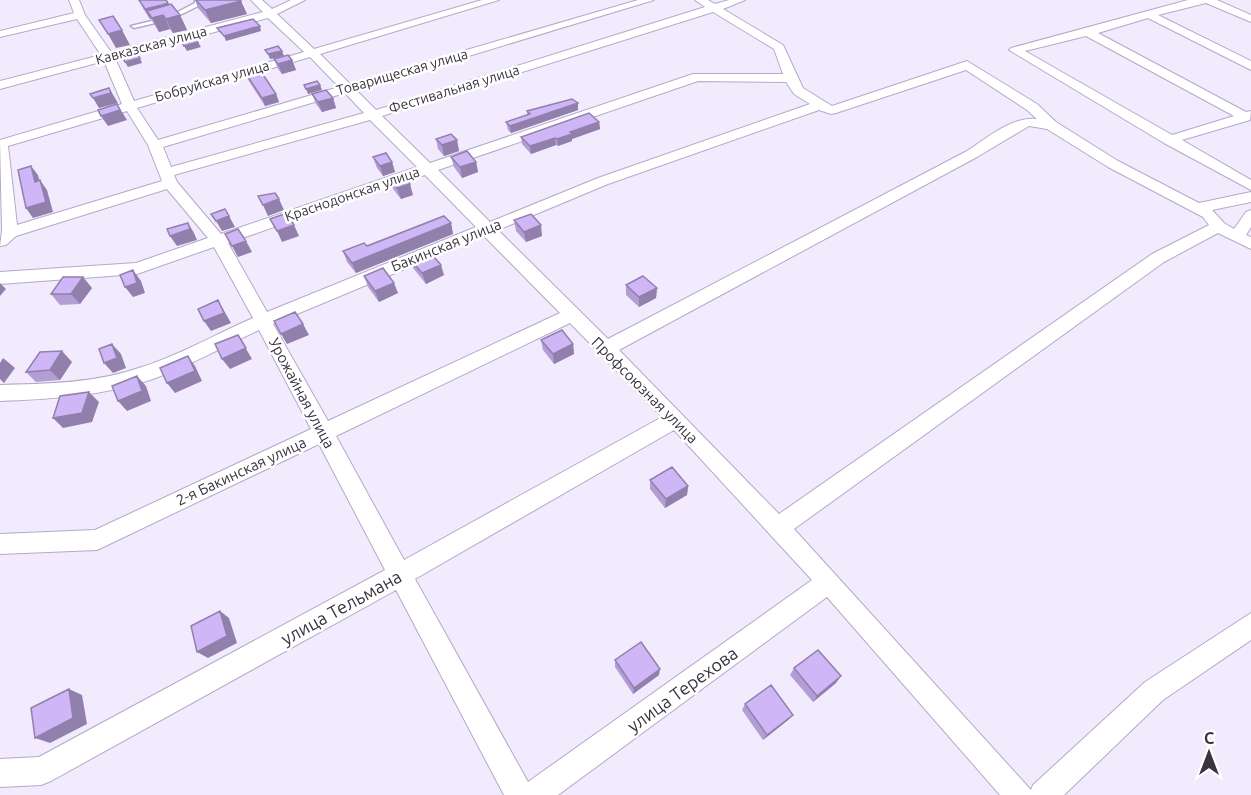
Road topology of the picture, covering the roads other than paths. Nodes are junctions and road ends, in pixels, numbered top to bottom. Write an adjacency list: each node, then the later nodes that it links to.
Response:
1 (197, 0): 13 (lane)
2 (300, 0): 8 (street, Кавказская улица)
3 (494, 0): 16 (street, Бобруйская улица)
4 (649, 0): 21 (street, Товарищеская улица)
5 (700, 0): 10 (street)
6 (740, 0): 10 (street, Фестивальная улица)
7 (1207, 0): 11 (street); 12 (street)
8 (263, 7): 16 (street, Профсоюзная улица); 17 (street, Кавказская улица)
9 (77, 8): 15 (street); 17 (street, Урожайная улица)
10 (715, 8): 19 (street); 24 (street, Фестивальная улица)
11 (1148, 15): 14 (street); 18 (street)
12 (1251, 19)
13 (134, 26)
14 (1088, 32): 25 (street); 27 (street)
15 (0, 34)
16 (311, 52): 21 (street, Профсоюзная улица); 22 (street, Бобруйская улица)
17 (108, 57): 20 (street, Кавказская улица); 22 (street, Урожайная улица)
18 (1251, 66)
19 (789, 78): 23 (street); 30 (street, Краснодонская улица)
20 (0, 86)
21 (346, 88): 24 (street, Профсоюзная улица); 29 (street, Товарищеская улица)
22 (129, 105): 28 (street, Бобруйская улица); 29 (street, Урожайная улица)
23 (820, 105): 26 (street, Бакинская улица); 37 (street, Бакинская улица)
24 (372, 115): 30 (street, Профсоюзная улица); 31 (street, Фестивальная улица)
25 (1248, 116): 27 (street)
26 (1051, 125): 34 (street); 44 (street)
27 (1169, 141): 32 (street)
28 (0, 144): 38 (street)
29 (155, 145): 31 (street, Урожайная улица)
30 (425, 169): 37 (street, Профсоюзная улица); 39 (street, Краснодонская улица)
31 (169, 177): 38 (street, Фестивальная улица); 39 (street, Урожайная улица)
32 (1251, 186)
33 (1251, 197): 34 (street)
34 (1197, 208): 36 (street)
35 (1251, 215): 40 (street)
36 (1218, 227): 40 (street); 48 (street)
37 (485, 229): 42 (street, Профсоюзная улица); 43 (street, Бакинская улица)
38 (5, 236)
39 (218, 240): 41 (street, Краснодонская улица); 43 (street, Урожайная улица)
40 (1244, 240)
41 (0, 278)
42 (572, 315): 44 (street, Профсоюзная улица); 47 (street, 2-я Бакинская улица)
43 (263, 321): 45 (street, Бакинская улица); 47 (street, Урожайная улица)
44 (605, 349): 46 (street, Профсоюзная улица)
45 (0, 393)
46 (676, 419): 48 (street, Профсоюзная улица); 50 (street, улица Тельмана)
47 (323, 432): 49 (street, 2-я Бакинская улица); 50 (street, Урожайная улица)
48 (777, 528): 51 (street, Профсоюзная улица)
49 (0, 544)
50 (400, 574): 53 (street, улица Тельмана); 54 (street, Урожайная улица)
51 (829, 582): 55 (street, улица Терехова); 56 (street, Профсоюзная улица)
52 (1251, 625): 57 (street)
53 (0, 773)
54 (519, 795)
55 (534, 795)
56 (1019, 795)
57 (1043, 795)

